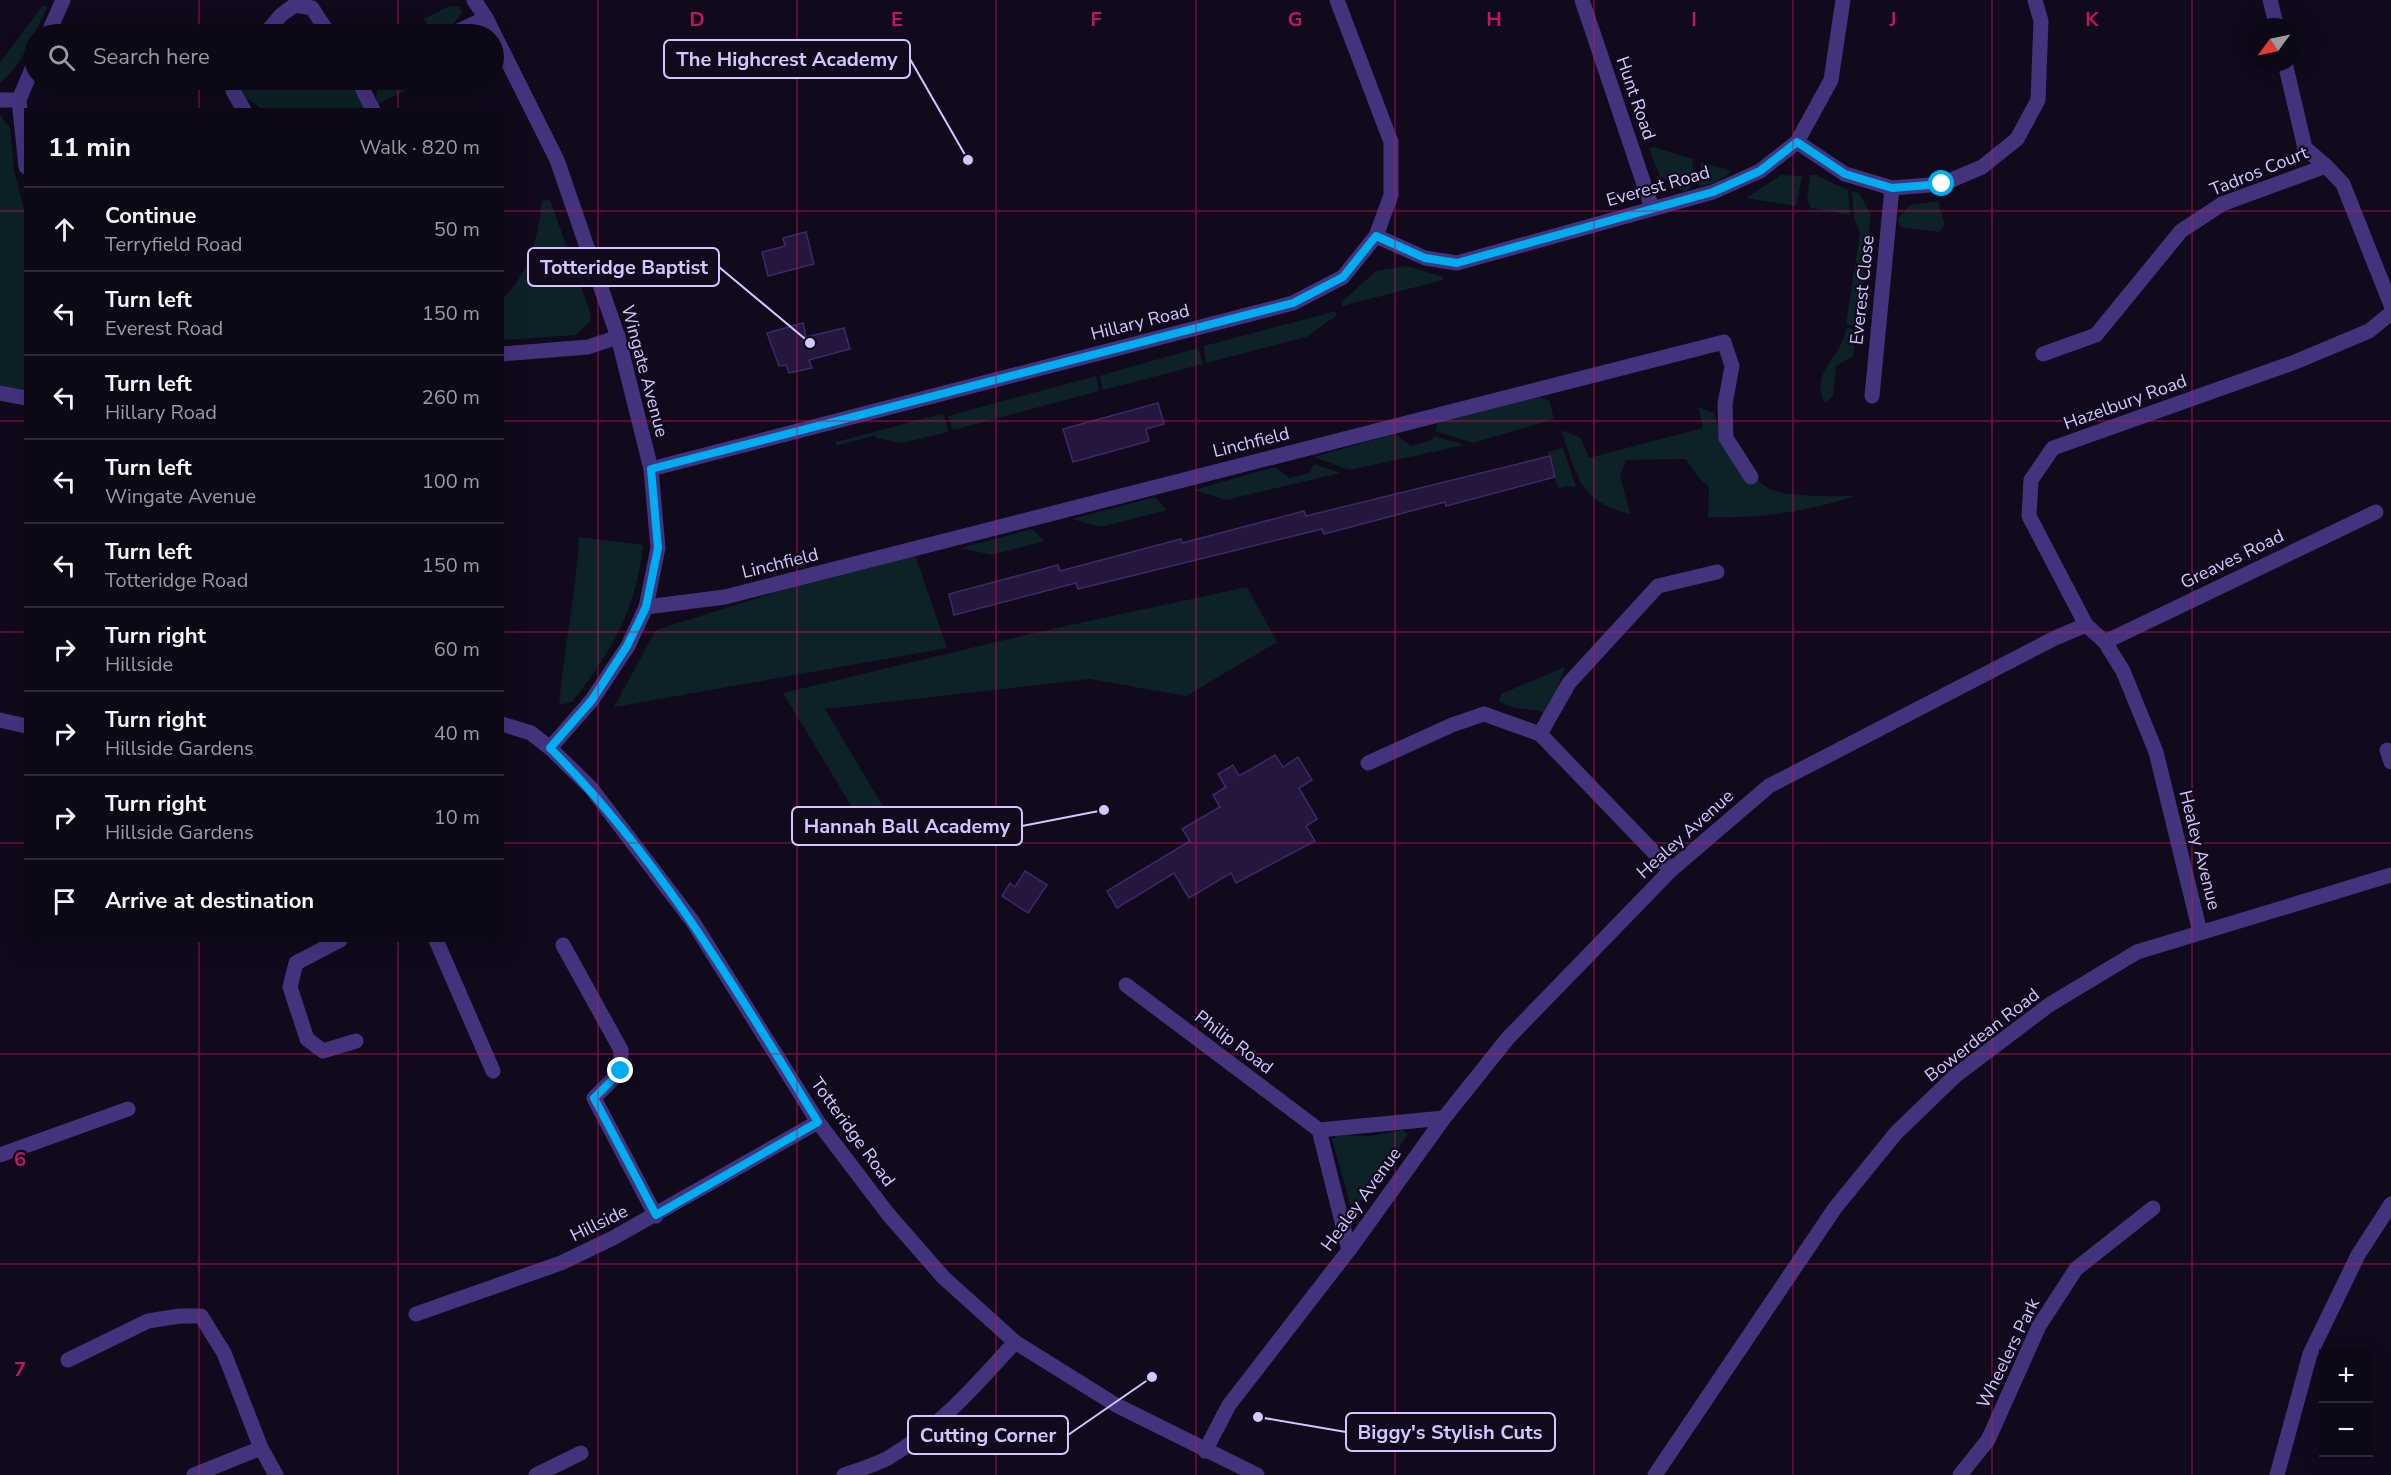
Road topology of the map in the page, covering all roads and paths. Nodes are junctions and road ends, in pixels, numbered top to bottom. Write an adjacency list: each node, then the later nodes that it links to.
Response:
1 (63, 0): 10 (street)
2 (474, 0): 8 (street, Wingate Avenue)
3 (1337, 0): 29 (street, Hillary Road)
4 (1582, 0): 28 (street, Hunt Road)
5 (1843, 0): 24 (street, Everest Road)
6 (2035, 0): 27 (street)
7 (2270, 0): 9 (street)
8 (486, 18): 13 (street); 14 (street, Wingate Avenue)
9 (2275, 18)
10 (52, 24)
11 (273, 24): 12 (street)
12 (322, 24)
13 (474, 24)
14 (489, 24)
15 (504, 54): 32 (street, Wingate Avenue)
16 (2287, 72): 26 (street, Tadros Court)
17 (24, 88): 21 (street)
18 (233, 90): 22 (street)
19 (364, 90): 23 (street)
20 (0, 100): 21 (street)
21 (19, 100): 25 (street)
22 (243, 108)
23 (372, 108)
24 (1797, 142): 27 (street); 28 (street, Everest Road)
25 (24, 148)
26 (2326, 166): 30 (street); 34 (street, Tadros Court)
27 (1892, 188): 36 (street, Everest Close)
28 (1653, 208): 29 (street, Everest Road)
29 (1376, 236): 38 (street, Hillary Road)
30 (2391, 305)
31 (2391, 313): 43 (street, Hazelbury Road)
32 (618, 337): 33 (street); 38 (street, Wingate Avenue)
33 (504, 354)
34 (2043, 354)
35 (0, 393): 37 (street)
36 (1872, 396)
37 (24, 398)
38 (651, 469): 42 (street, Wingate Avenue)
39 (1751, 477): 42 (street, Linchfield)
40 (2376, 512): 44 (street, Greaves Road)
41 (1717, 572): 48 (street)
42 (646, 607): 49 (street, Wingate Avenue)
43 (2086, 625): 44 (street, Healey Avenue); 51 (street, Healey Avenue)
44 (2105, 642): 53 (street, Healey Avenue)
45 (0, 720): 47 (street)
46 (504, 725): 49 (street, Totteridge Road)
47 (24, 726)
48 (1540, 734): 50 (street); 51 (street)
49 (550, 748): 62 (street, Totteridge Road)
50 (1368, 763)
51 (1671, 870): 61 (street, Healey Avenue)
52 (2391, 876): 53 (street, Bowerdean Road)
53 (2200, 932): 80 (street, Bowerdean Road)
54 (336, 942): 58 (street)
55 (437, 942): 59 (street)
56 (564, 945): 67 (street)
57 (1126, 986): 63 (street, Philip Road)
58 (356, 1041)
59 (493, 1071)
60 (128, 1109): 64 (street)
61 (1444, 1118): 63 (street); 68 (street, Healey Avenue)
62 (818, 1122): 67 (street, Hillside); 70 (street, Totteridge Road)
63 (1319, 1130): 68 (street)
64 (0, 1155)
65 (2391, 1204): 82 (street)
66 (2153, 1208): 81 (street, Wheelers Park)
67 (656, 1215): 69 (street, Hillside)
68 (1349, 1250): 73 (street, Healey Avenue)
69 (416, 1314)
70 (1015, 1342): 73 (street, Totteridge Road); 79 (street)
71 (68, 1360): 72 (street)
72 (261, 1448): 76 (street); 77 (street)
73 (1205, 1450): 75 (street, Totteridge Road)
74 (581, 1453): 78 (street)
75 (1249, 1474)
76 (194, 1475)
77 (276, 1475)
78 (536, 1475)
79 (844, 1475)
80 (1655, 1475)
81 (1960, 1475)
82 (2277, 1475)

